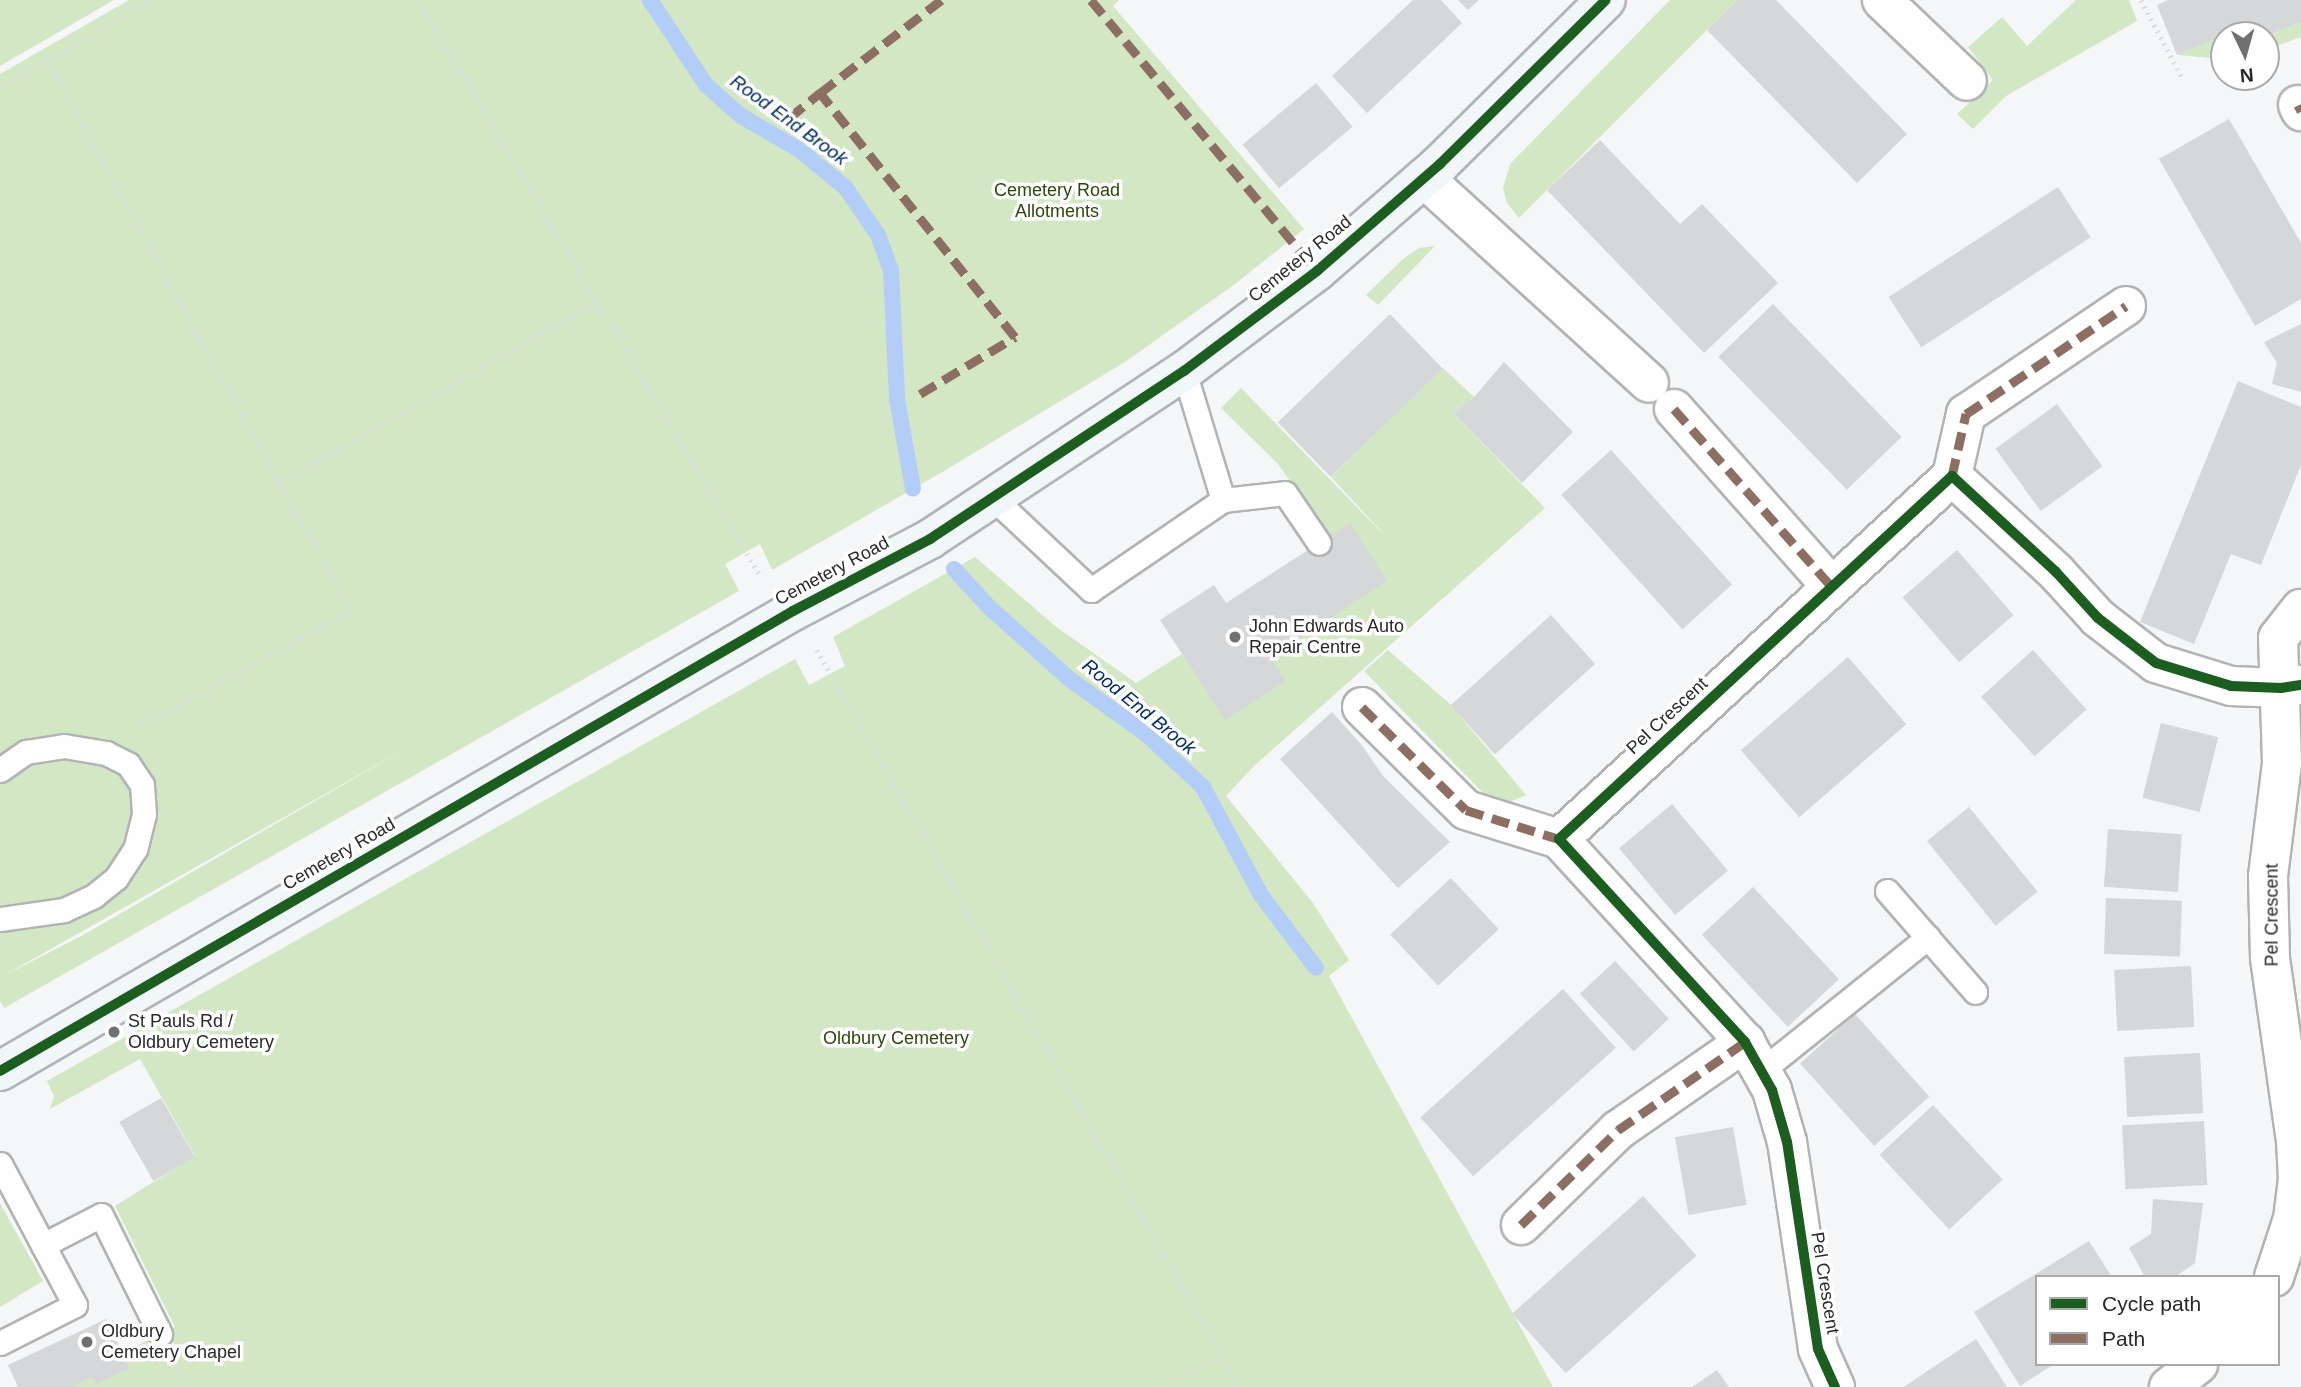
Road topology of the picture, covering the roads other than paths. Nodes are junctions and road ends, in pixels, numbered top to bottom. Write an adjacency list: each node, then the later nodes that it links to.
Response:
1 (1606, 0): 4 (main road, Cemetery Road)
2 (1882, 0): 3 (street)
3 (1967, 81)
4 (1424, 178): 6 (main road, Cemetery Road); 11 (street)
5 (2126, 306): 7 (street)
6 (1184, 372): 8 (main road, Cemetery Road); 9 (lane)
7 (1952, 476): 11 (street, Pel Crescent); 13 (street)
8 (992, 497): 9 (lane); 22 (main road, Cemetery Road)
9 (1223, 500): 10 (lane)
10 (1319, 543)
11 (1832, 587): 16 (street, Pel Crescent)
12 (2301, 609): 13 (street, Pel Crescent)
13 (2291, 687): 23 (street, Pel Crescent)
14 (1362, 707): 16 (street)
15 (0, 770): 18 (lane)
16 (1559, 839): 21 (street, Pel Crescent)
17 (1887, 891): 19 (lane)
18 (0, 919)
19 (1928, 937): 20 (lane); 21 (lane)
20 (1975, 992)
21 (1753, 1057): 25 (street); 31 (street, Pel Crescent)
22 (0, 1071)
23 (2298, 1141): 27 (street, Pel Crescent)
24 (0, 1164): 26 (lane)
25 (1521, 1225)
26 (43, 1244): 28 (lane); 29 (lane)
27 (2275, 1275)
28 (160, 1334)
29 (0, 1343)
30 (2195, 1366): 32 (street)
31 (1835, 1387)
32 (2169, 1387)

